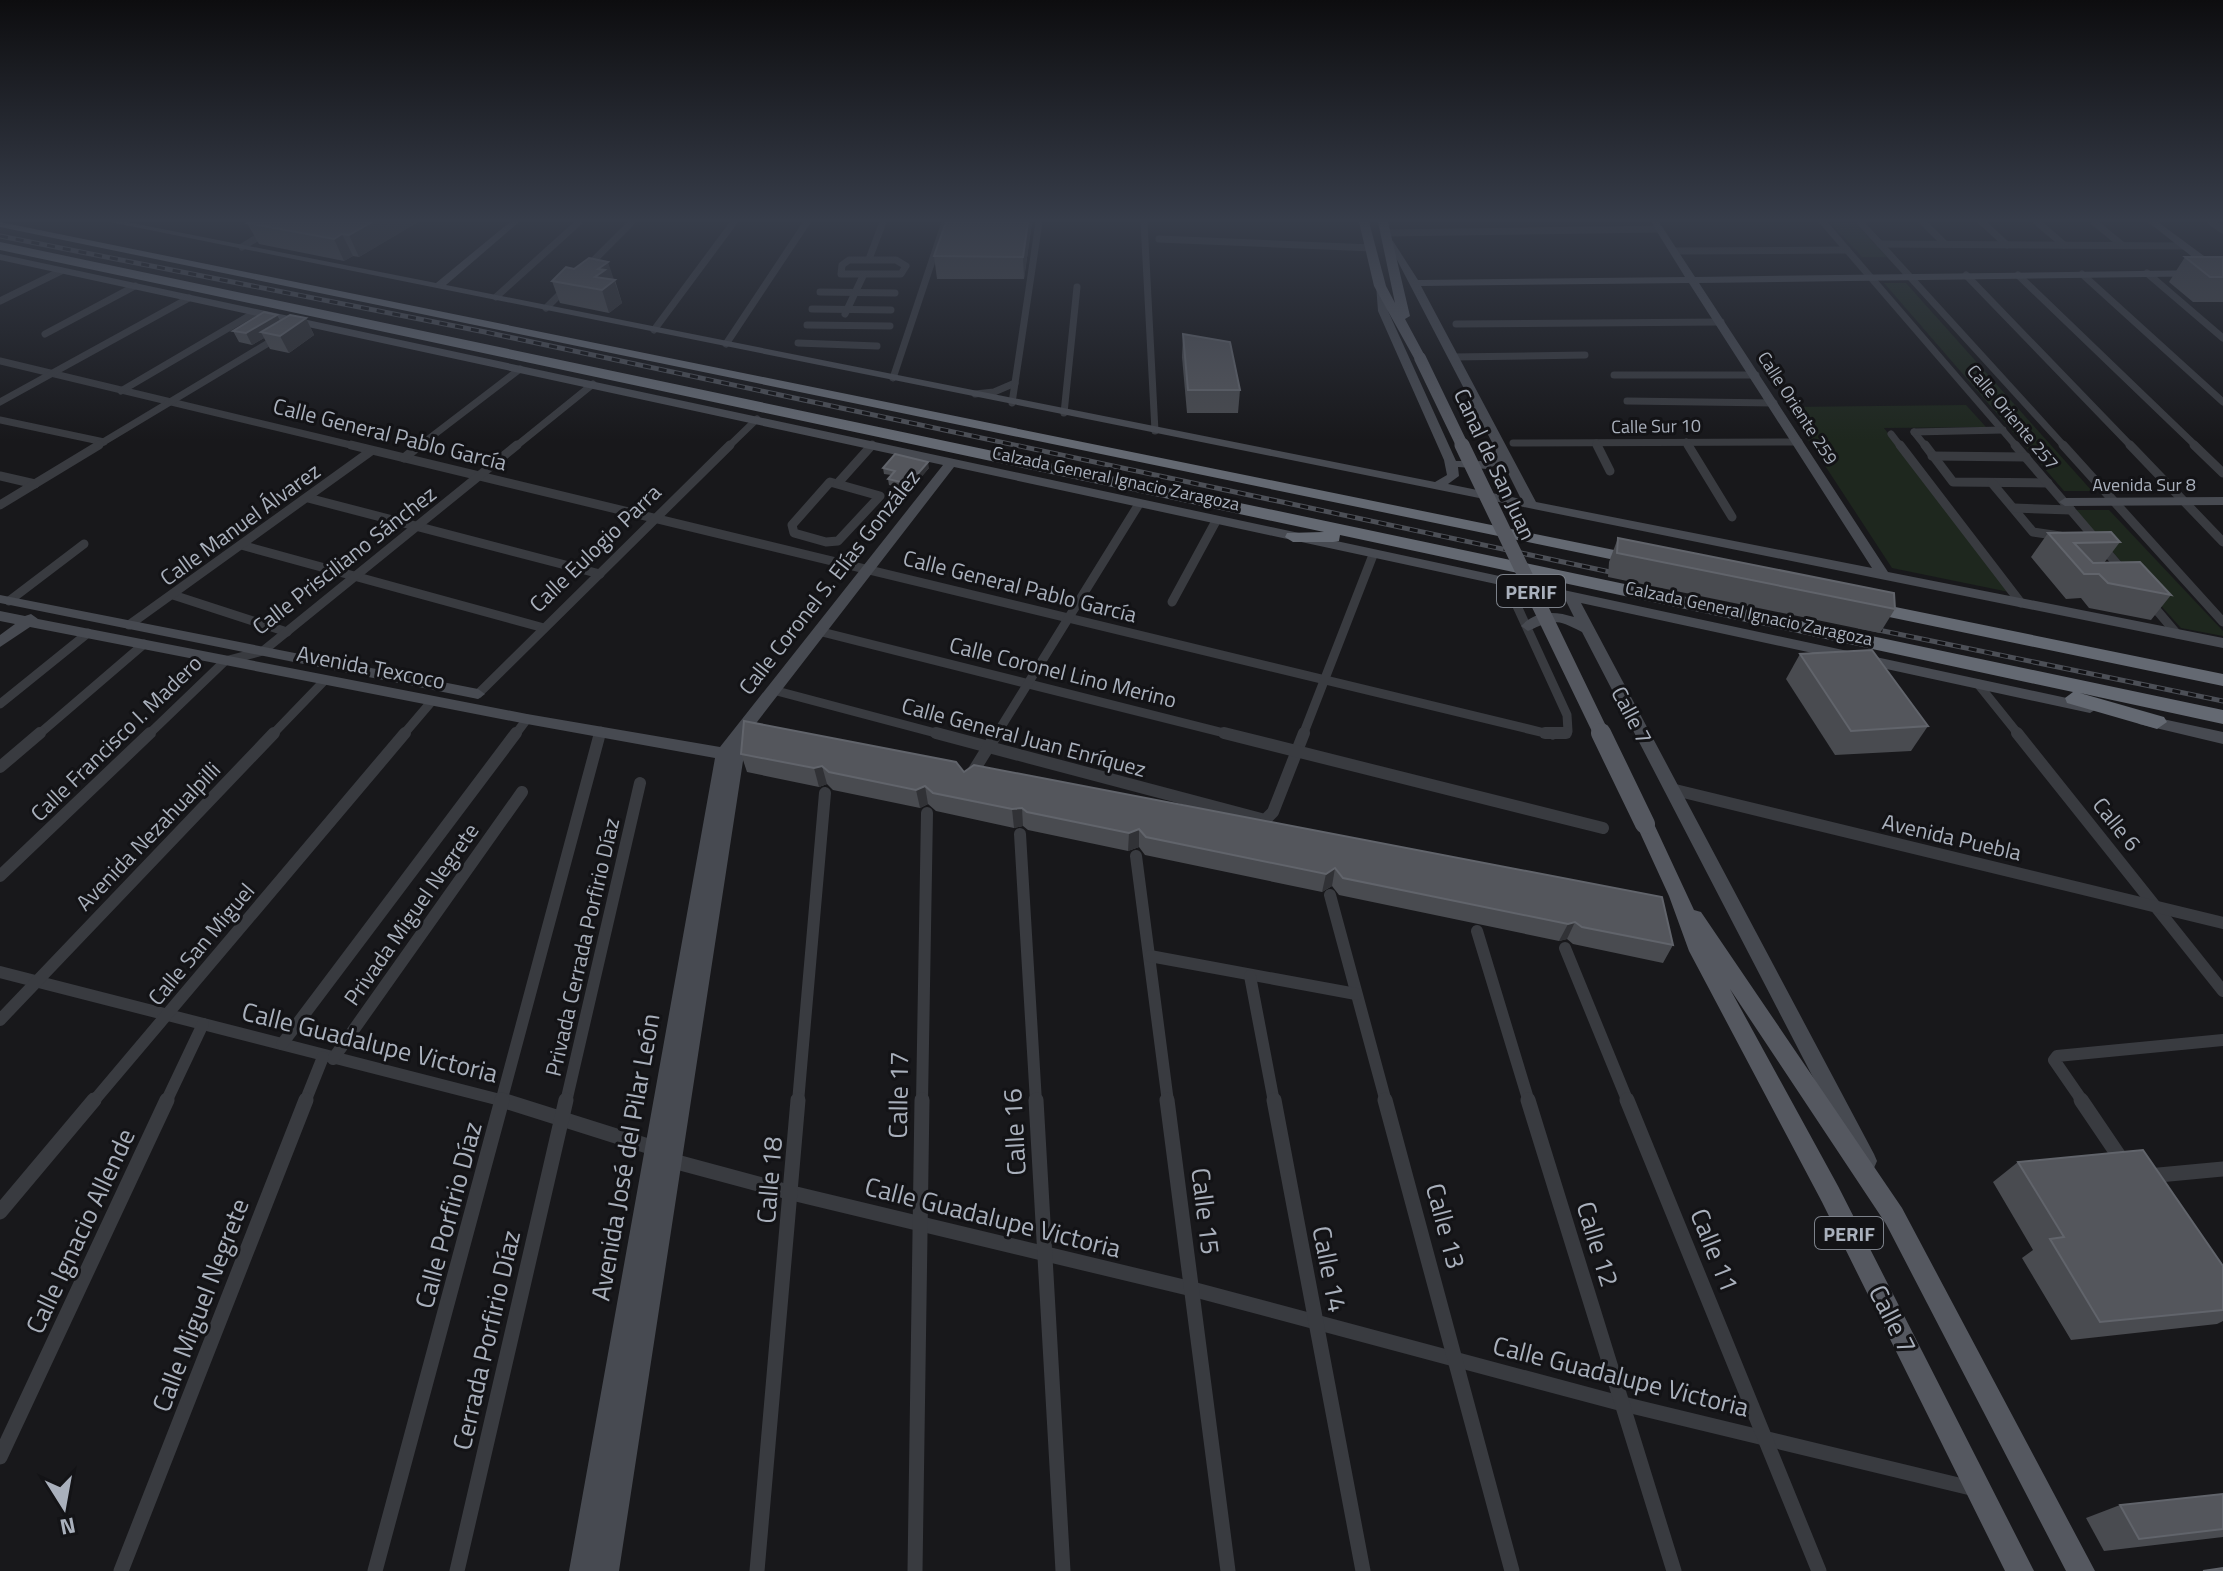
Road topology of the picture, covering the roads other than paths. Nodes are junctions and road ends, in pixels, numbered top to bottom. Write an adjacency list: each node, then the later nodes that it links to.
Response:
1 (118, 295): 40 (street)
2 (177, 295): 26 (main road, Calzada General Ignacio Zaragoza)
3 (220, 295): 38 (highway, Calzada General Ignacio Zaragoza)
4 (352, 295): 114 (highway, Calzada General Ignacio Zaragoza)
5 (487, 295): 25 (main road)
6 (559, 295): 27 (street)
7 (680, 295): 39 (street)
8 (758, 295): 44 (street)
9 (854, 295): 29 (street)
10 (921, 295): 55 (street)
11 (1028, 295): 56 (street)
12 (1076, 295): 66 (street)
13 (1148, 295): 70 (street)
14 (1381, 295): 80 (main road, Canal de San Juan)
15 (1385, 295): 41 (main road, Canal de San Juan / PERIF)
16 (1398, 295): 41 (main road, Canal de San Juan / PERIF)
17 (1421, 295): 48 (main road, Canal de San Juan)
18 (1703, 295): 32 (main road, Calle Oriente 259)
19 (1887, 295): 69 (street, Calle Oriente 257)
20 (1926, 295): 97 (street, Calle Oriente 257)
21 (1986, 295): 95 (street)
22 (2039, 295): 86 (street)
23 (2105, 295): 63 (street)
24 (2173, 295): 42 (street)
25 (496, 297): 27 (main road)
26 (189, 298): 31 (main road, Calzada General Ignacio Zaragoza); 52 (street)
27 (546, 308): 39 (main road)
28 (812, 309): 29 (street)
29 (847, 309): 30 (street); 36 (street)
30 (891, 310)
31 (254, 313): 33 (main road, Calzada General Ignacio Zaragoza); 58 (street)
32 (1721, 322): 34 (street); 54 (main road, Calle Oriente 259)
33 (301, 323): 50 (main road, Calzada General Ignacio Zaragoza); 60 (street)
34 (1456, 324)
35 (807, 325): 36 (street)
36 (840, 326): 37 (street); 45 (street)
37 (890, 326)
38 (398, 330): 50 (highway); 108 (highway, Calzada General Ignacio Zaragoza)
39 (654, 330): 44 (main road)
40 (45, 334)
41 (1410, 338): 174 (main road, Canal de San Juan / PERIF, bridge)
42 (2223, 338)
43 (798, 343): 45 (street)
44 (726, 344): 55 (main road)
45 (833, 345): 46 (street)
46 (877, 346)
47 (1585, 355): 48 (street)
48 (1452, 357): 79 (main road, Canal de San Juan)
49 (0, 361): 52 (street, Calle General Pablo García)
50 (484, 361): 51 (main road, Calzada General Ignacio Zaragoza)
51 (520, 369): 57 (main road, Calzada General Ignacio Zaragoza); 83 (street)
52 (51, 374): 58 (street, Calle General Pablo García); 62 (street)
53 (1614, 375): 54 (street)
54 (1756, 375): 65 (main road, Calle Oriente 259)
55 (893, 378): 59 (main road)
56 (1015, 383): 59 (street); 64 (street)
57 (593, 384): 67 (main road, Calzada General Ignacio Zaragoza); 88 (street, Calle Prisciliano Sánchez)
58 (121, 391): 60 (street, Calle General Pablo García)
59 (975, 394): 64 (main road)
60 (171, 401): 72 (street); 78 (street, Calle General Pablo García)
61 (1627, 401): 65 (street)
62 (0, 402)
63 (2223, 402)
64 (1012, 403): 66 (main road)
65 (1774, 403): 74 (main road, Calle Oriente 259)
66 (1064, 413): 70 (main road)
67 (757, 419): 77 (main road, Calzada General Ignacio Zaragoza); 104 (street, Calle Eulogio Parra)
68 (0, 420): 72 (street)
69 (2003, 430): 81 (street); 82 (street, Calle Oriente 257)
70 (1155, 431): 93 (main road)
71 (1891, 434): 127 (street)
72 (104, 442): 92 (street)
73 (1686, 442): 74 (street, Calle Sur 10); 76 (street, Calle Sur 10); 103 (street)
74 (1799, 442): 117 (main road, Calle Oriente 259)
75 (1513, 443): 76 (street, Calle Sur 10)
76 (1596, 443): 85 (street)
77 (872, 445): 84 (main road, Calzada General Ignacio Zaragoza); 89 (street)
78 (371, 451): 83 (street, Calle General Pablo García); 94 (street, Calle Manuel Álvarez)
79 (1501, 452): 80 (main road); 100 (main road, Canal de San Juan)
80 (1449, 456): 93 (main road, Canal de San Juan)
81 (1932, 456): 82 (street); 90 (street)
82 (2026, 457): 91 (street, Calle Oriente 257)
83 (404, 458): 88 (street, Calle General Pablo García)
84 (951, 463): 98 (main road, Calzada General Ignacio Zaragoza); 115 (main road, Calle Coronel S. Elías González)
85 (1610, 471)
86 (2223, 473)
87 (0, 476): 92 (street)
88 (480, 477): 104 (street, Calle General Pablo García); 106 (street, Calle Prisciliano Sánchez)
89 (838, 483): 89 (street)
90 (1992, 483): 91 (street); 102 (street)
91 (2048, 483): 101 (street, Calle Oriente 257)
92 (35, 484): 99 (street)
93 (1437, 486): 100 (main road)
94 (308, 498): 106 (street); 112 (street, Calle Manuel Álvarez)
95 (2183, 501): 96 (main road, Avenida Sur 8); 97 (main road, Avenida Sur 8); 110 (street)
96 (2223, 501)
97 (2111, 502): 101 (main road, Avenida Sur 8); 133 (street, Calle Oriente 257)
98 (1139, 504): 105 (main road, Calzada General Ignacio Zaragoza); 130 (street)
99 (0, 505)
100 (1531, 505): 117 (main road)
101 (2068, 506): 102 (street); 109 (street, Calle Oriente 257)
102 (2014, 508): 109 (street)
103 (1732, 517)
104 (655, 519): 115 (street, Calle General Pablo García); 116 (street, Calle Eulogio Parra)
105 (1216, 521): 107 (main road, Calzada General Ignacio Zaragoza); 125 (street)
106 (417, 527): 116 (street); 118 (street, Calle Prisciliano Sánchez)
107 (1293, 537): 108 (highway); 113 (main road, Calzada General Ignacio Zaragoza)
108 (1376, 537): 147 (highway, Calzada General Ignacio Zaragoza)
109 (2094, 537): 120 (street, Calle Oriente 257)
110 (2223, 542)
111 (84, 544): 124 (street)
112 (241, 545): 118 (street); 121 (street, Calle Manuel Álvarez)
113 (1373, 555): 119 (main road, Calzada General Ignacio Zaragoza); 149 (street)
114 (1660, 564)
115 (866, 569): 130 (street, Calle General Pablo García); 138 (main road, Calle Coronel S. Elías González)
116 (600, 574): 136 (street, Calle Eulogio Parra)
117 (1883, 575): 127 (main road)
118 (357, 577): 136 (street); 139 (street, Calle Prisciliano Sánchez)
119 (1506, 582): 122 (main road, Calzada General Ignacio Zaragoza); 135 (street)
120 (2136, 585)
121 (173, 595): 134 (street, Calle Manuel Álvarez); 139 (street)
122 (1570, 596): 137 (main road, Calle 7); 147 (main road, Calzada General Ignacio Zaragoza)
123 (2146, 597): 141 (street)
124 (4, 600): 128 (main road, Avenida Texcoco)
125 (1172, 602)
126 (1847, 603): 150 (highway, Calzada General Ignacio Zaragoza)
127 (2021, 603): 141 (main road)
128 (29, 605): 129 (main road, Avenida Texcoco); 131 (main road)
129 (46, 608): 132 (main road); 134 (main road, Avenida Texcoco)
130 (1068, 618): 149 (street, Calle General Pablo García); 152 (street)
131 (3, 620): 132 (main road, Avenida Texcoco)
132 (27, 621): 140 (main road, Avenida Texcoco); 142 (main road)
133 (2223, 622)
134 (129, 625): 145 (main road, Avenida Texcoco)
135 (1528, 626): 137 (main road); 149 (street, Calle General Pablo García)
136 (544, 628): 154 (street, Calle Eulogio Parra)
137 (1588, 629): 170 (main road, Calle 7)
138 (818, 631): 152 (street, Calle Coronel Lino Merino); 153 (main road, Calle Coronel S. Elías González)
139 (287, 632): 145 (street, Calle Prisciliano Sánchez)
140 (88, 633): 144 (main road, Avenida Texcoco); 157 (street)
141 (2177, 634): 143 (main road)
142 (0, 642)
143 (2223, 643)
144 (144, 644): 146 (main road, Avenida Texcoco); 167 (street)
145 (263, 651): 146 (street, Calle Prisciliano Sánchez); 151 (main road, Avenida Texcoco)
146 (225, 661): 148 (main road, Avenida Texcoco); 178 (street, Calle Francisco I. Madero)
147 (1979, 674): 159 (highway, Calzada General Ignacio Zaragoza); 161 (highway); 181 (street, Calle 6)
148 (325, 680): 155 (main road, Avenida Texcoco); 188 (street, Avenida Nezahualpilli)
149 (1325, 680): 165 (street)
150 (2223, 680)
151 (425, 684): 154 (main road, Avenida Texcoco); 155 (main road)
152 (1029, 684): 164 (street); 165 (street, Calle Coronel Lino Merino)
153 (773, 690): 164 (street, Calle General Juan Enríquez); 166 (main road, Calle Coronel S. Elías González)
154 (478, 694): 158 (main road, Calle Eulogio Parra)
155 (410, 697): 156 (main road, Avenida Texcoco)
156 (432, 701): 158 (main road, Avenida Texcoco); 191 (street, Calle San Miguel)
157 (0, 704)
158 (464, 707): 160 (main road, Avenida Texcoco)
159 (2223, 717)
160 (527, 719): 162 (main road, Avenida Texcoco); 195 (street)
161 (2157, 722): 163 (main road)
162 (601, 731): 166 (main road, Avenida Texcoco); 197 (street, Calle Porfirio Díaz)
163 (2223, 738)
164 (987, 749): 165 (street, Calle General Juan Enríquez); 168 (street)
165 (1297, 751): 175 (street, Calle Coronel Lino Merino)
166 (729, 754): 199 (main road, Avenida José del Pilar León); 200 (main road, Avenida José del Pilar León)
167 (0, 767)
168 (967, 781)
169 (640, 783): 198 (street, Privada Cerrada Porfirio Díaz)
170 (1671, 789): 181 (street, Avenida Puebla); 206 (main road, Calle 7)
171 (522, 792): 196 (street, Privada Miguel Negrete)
172 (825, 793): 204 (street, Calle 18)
173 (927, 813): 207 (street, Calle 17)
174 (1645, 824): 180 (main road, Calle 7 / PERIF)
175 (1603, 828)
176 (1020, 834): 208 (street, Calle 16)
177 (1136, 856): 185 (street, Calle 15)
178 (0, 876)
179 (1330, 895): 190 (street, Calle 13)
180 (1679, 896): 206 (main road, Calle 7 / PERIF); 215 (main road, Calle 7 / PERIF)
181 (2157, 906): 182 (street, Avenida Puebla); 189 (street, Calle 6)
182 (2223, 923)
183 (1477, 931): 212 (street, Calle 12)
184 (1565, 948): 213 (street, Calle 11)
185 (1150, 956): 187 (street); 209 (street, Calle 15)
186 (0, 972): 188 (street, Calle Guadalupe Victoria)
187 (1250, 976): 190 (street); 210 (street, Calle 14)
188 (37, 980): 191 (street, Calle Guadalupe Victoria); 192 (street, Avenida Nezahualpilli)
189 (2223, 991)
190 (1356, 994): 211 (street, Calle 13)
191 (166, 1015): 193 (street, Calle Guadalupe Victoria); 205 (street, Calle San Miguel)
192 (0, 1020)
193 (203, 1024): 195 (street, Calle Guadalupe Victoria); 214 (street, Calle Ignacio Allende)
194 (2223, 1040): 202 (street)
195 (282, 1044): 196 (street, Calle Guadalupe Victoria)
196 (328, 1058): 197 (street, Calle Guadalupe Victoria); 216 (street, Calle Miguel Negrete)
197 (504, 1101): 198 (street, Calle Guadalupe Victoria); 217 (street, Calle Porfirio Díaz)
198 (562, 1120): 199 (street, Calle Guadalupe Victoria); 218 (street, Cerrada Porfirio Díaz)
199 (654, 1148): 200 (street, Calle Guadalupe Victoria); 219 (main road, Avenida José del Pilar León)
200 (673, 1161): 204 (street, Calle Guadalupe Victoria); 220 (main road, Avenida José del Pilar León)
201 (2223, 1169): 202 (street)
202 (2134, 1177): 203 (street)
203 (2143, 1190)
204 (792, 1193): 207 (street, Calle Guadalupe Victoria); 221 (street, Calle 18)
205 (0, 1212)
206 (1894, 1216): 230 (main road, Calle 7 / PERIF)
207 (919, 1224): 208 (street, Calle Guadalupe Victoria); 222 (street, Calle 17)
208 (1045, 1255): 209 (street, Calle Guadalupe Victoria); 223 (street, Calle 16)
209 (1192, 1289): 210 (street, Calle Guadalupe Victoria); 224 (street, Calle 15)
210 (1316, 1323): 211 (street, Calle Guadalupe Victoria); 225 (street, Calle 14)
211 (1457, 1358): 212 (street, Calle Guadalupe Victoria); 226 (street, Calle 13)
212 (1619, 1403): 213 (street, Calle Guadalupe Victoria); 227 (street, Calle 12)
213 (1766, 1437): 215 (street, Calle Guadalupe Victoria); 228 (street, Calle 11)
214 (0, 1457)
215 (1980, 1491): 229 (main road, Calle 7 / PERIF)
216 (121, 1571)
217 (375, 1571)
218 (457, 1571)
219 (582, 1571)
220 (606, 1571)
221 (757, 1571)
222 (915, 1571)
223 (1063, 1571)
224 (1228, 1571)
225 (1363, 1571)
226 (1512, 1571)
227 (1674, 1571)
228 (1819, 1571)
229 (2020, 1571)
230 (2081, 1571)

